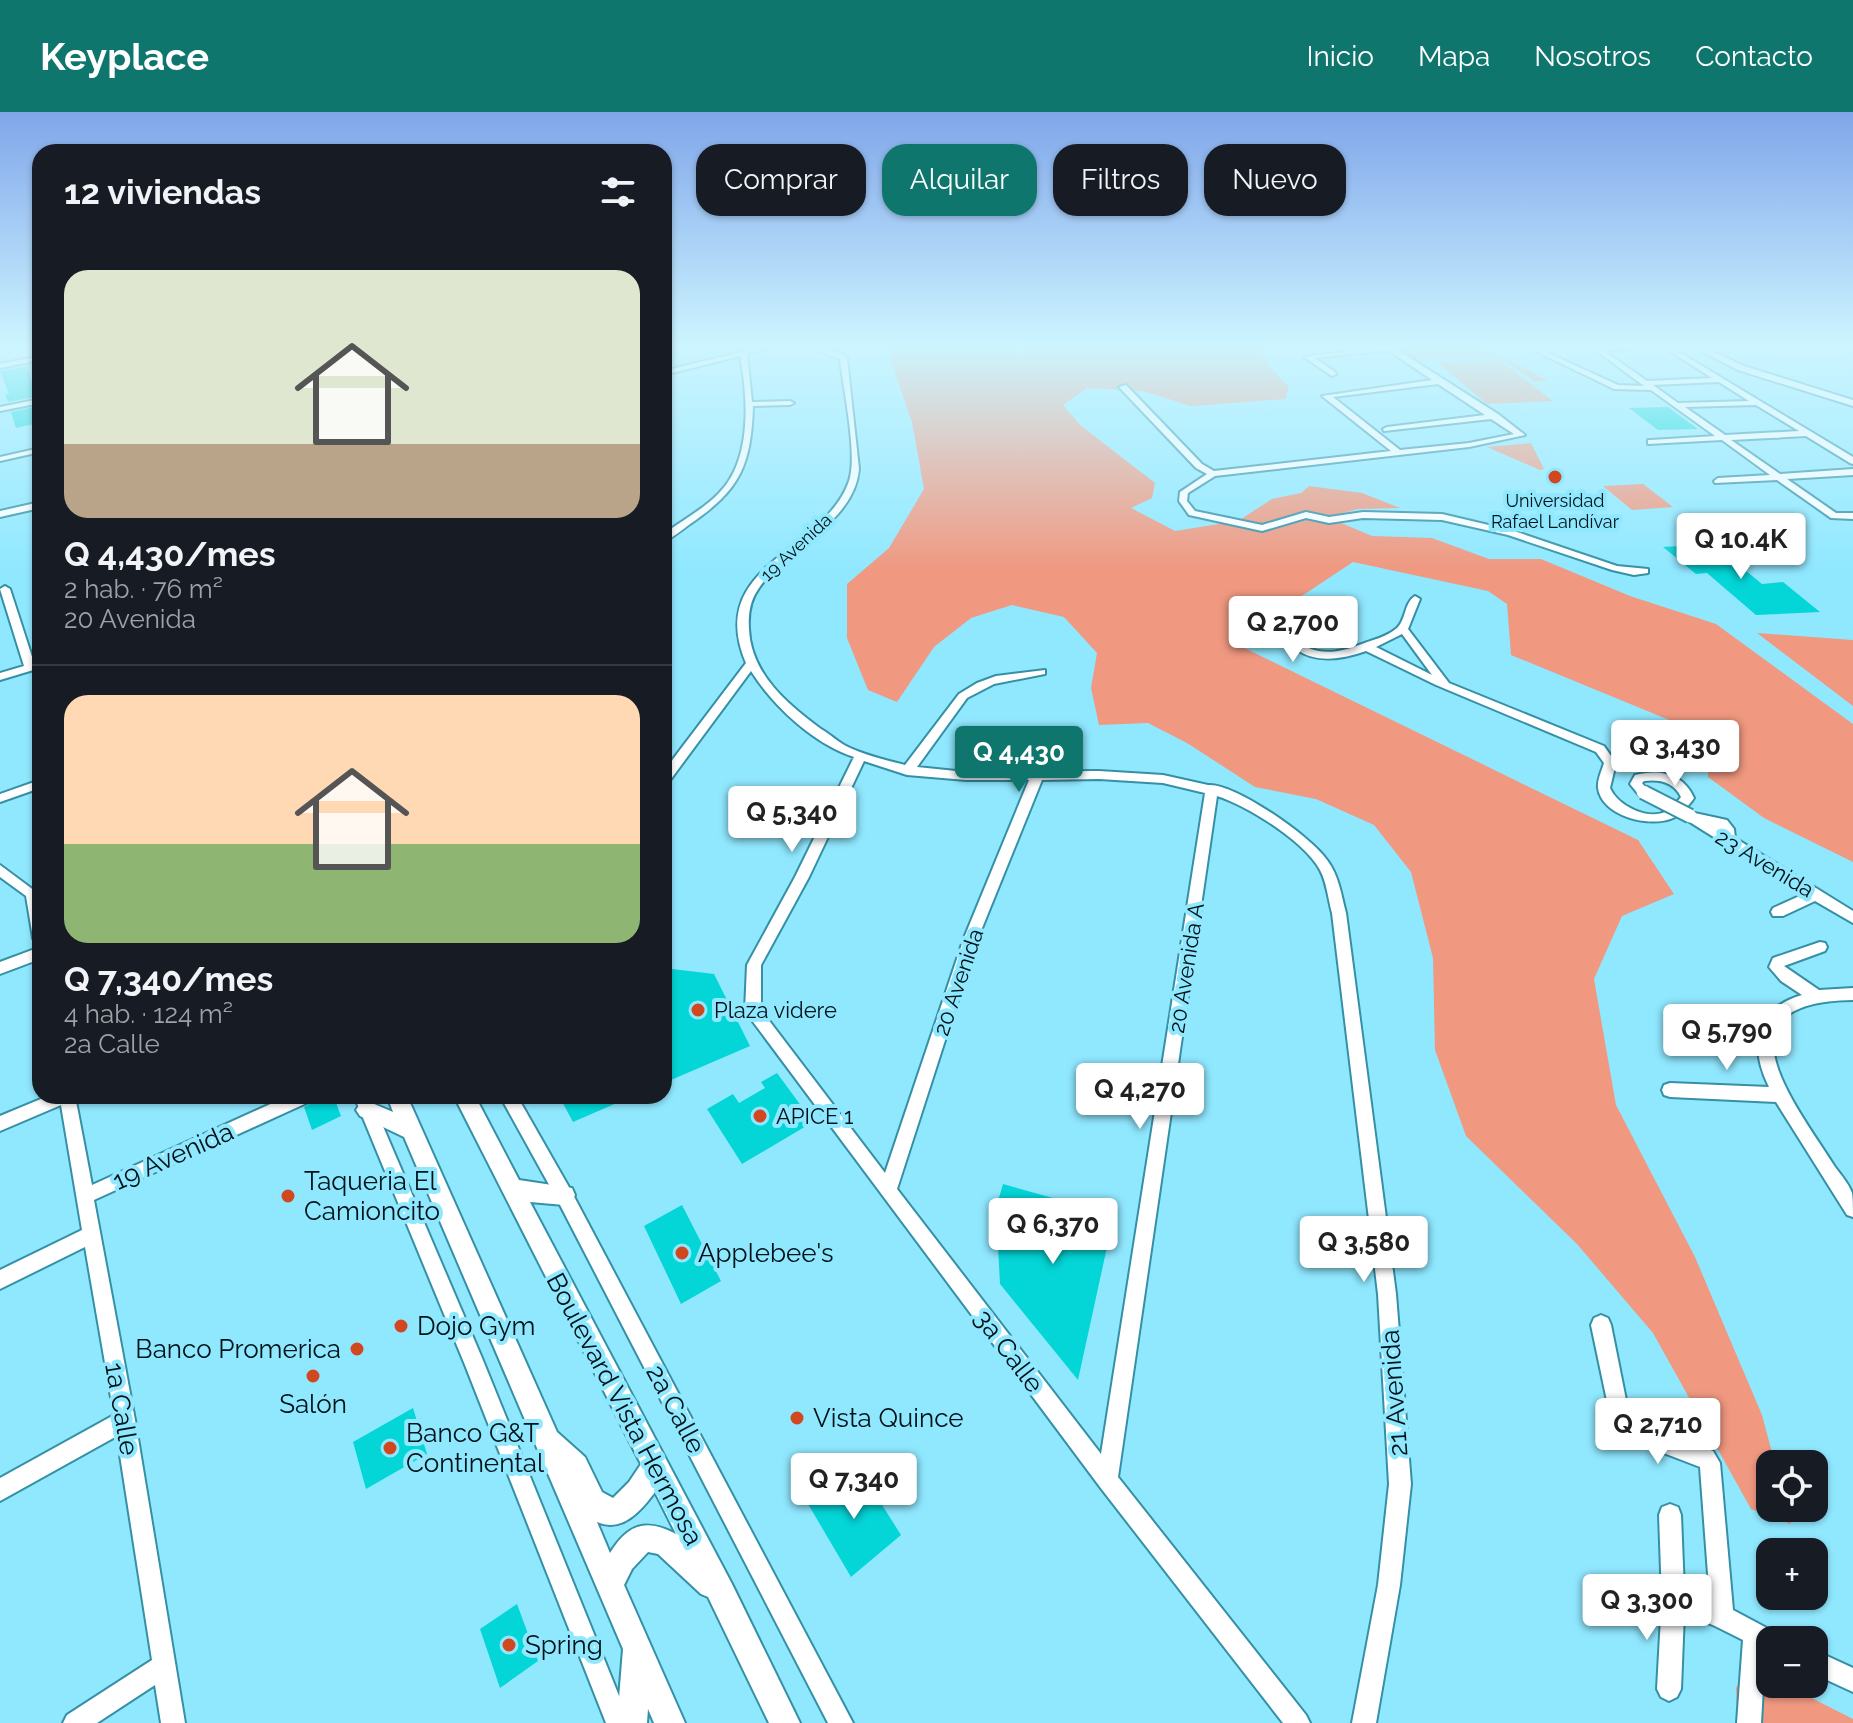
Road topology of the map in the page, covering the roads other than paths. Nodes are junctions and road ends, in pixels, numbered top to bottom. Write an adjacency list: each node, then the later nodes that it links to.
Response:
1 (746, 421): 24 (street)
2 (849, 421): 32 (street, 19 Avenida)
3 (1156, 421): 18 (street)
4 (1358, 421): 14 (street)
5 (1453, 421): 9 (street)
6 (1502, 421): 14 (street)
7 (1696, 421): 11 (street)
8 (1788, 421): 10 (street)
9 (1387, 429)
10 (1809, 433): 11 (street); 16 (street)
11 (1722, 439): 12 (street); 19 (street)
12 (1651, 442)
13 (32, 452): 15 (street)
14 (1397, 452): 18 (street)
15 (0, 459)
16 (1853, 461)
17 (1853, 472): 19 (street)
18 (1213, 474): 25 (street)
19 (1779, 477): 20 (street); 23 (street)
20 (1718, 481)
21 (32, 507): 22 (street)
22 (0, 514)
23 (1853, 516)
24 (672, 533)
25 (1645, 571)
26 (5, 589): 31 (street)
27 (1415, 599): 28 (street)
28 (1403, 629): 30 (street); 36 (street)
29 (1300, 634): 30 (street)
30 (1365, 646): 36 (street, 23 Avenida)
31 (32, 659)
32 (751, 664): 37 (street); 38 (street)
33 (32, 668): 35 (street)
34 (1041, 672): 39 (street)
35 (0, 677)
36 (1445, 685): 46 (street, 23 Avenida, bridge)
37 (859, 758): 39 (street); 67 (street, 3a Calle)
38 (672, 769)
39 (907, 771): 40 (street)
40 (1037, 776): 42 (street); 67 (street, 20 Avenida)
41 (32, 787): 43 (street)
42 (1212, 788): 77 (street, 20 Avenida A); 99 (street, 21 Avenida)
43 (0, 798)
44 (0, 870): 45 (street)
45 (32, 894)
46 (1817, 894): 47 (street); 48 (street, 23 Avenida)
47 (1778, 912)
48 (1853, 918)
49 (1820, 947): 53 (street)
50 (32, 956): 51 (street)
51 (0, 968)
52 (1853, 994): 53 (street)
53 (1814, 995): 55 (street)
54 (1670, 1090): 55 (street)
55 (1782, 1095): 70 (street)
56 (47, 1104): 64 (street)
57 (68, 1104): 69 (street, 1a Calle)
58 (287, 1104): 69 (street, 19 Avenida)
59 (364, 1104): 93 (street)
60 (366, 1104): 65 (main road)
61 (401, 1104): 65 (main road)
62 (468, 1104): 66 (main road, Boulevard Vista Hermosa)
63 (513, 1104): 68 (street, 2a Calle)
64 (0, 1124)
65 (413, 1131): 75 (main road)
66 (510, 1189): 68 (main road); 76 (main road, Boulevard Vista Hermosa)
67 (888, 1191): 77 (street, 3a Calle)
68 (564, 1195): 97 (street, 2a Calle)
69 (85, 1196): 71 (street, 1a Calle)
70 (1853, 1209)
71 (91, 1235): 72 (street); 74 (street, 1a Calle)
72 (0, 1280)
73 (1601, 1325): 83 (street)
74 (125, 1420): 78 (street); 86 (street, 1a Calle)
75 (543, 1436): 76 (main road); 80 (main road)
76 (655, 1465): 81 (main road, Boulevard Vista Hermosa)
77 (1107, 1480): 98 (street, 3a Calle)
78 (0, 1490)
79 (1670, 1515): 82 (street)
80 (610, 1583): 81 (main road); 85 (main road)
81 (722, 1594): 96 (main road, Boulevard Vista Hermosa)
82 (1673, 1598): 83 (street); 90 (street)
83 (1722, 1617): 84 (street)
84 (1756, 1635)
85 (638, 1647): 94 (main road); 95 (main road)
86 (164, 1666): 91 (street); 92 (street, 1a Calle)
87 (1828, 1668): 89 (street)
88 (1756, 1677): 100 (street)
89 (1853, 1680)
90 (1669, 1689)
91 (75, 1723)
92 (173, 1723)
93 (618, 1723)
94 (632, 1723)
95 (670, 1723)
96 (785, 1723)
97 (841, 1723)
98 (1298, 1723)
99 (1364, 1723)
100 (1749, 1723)

